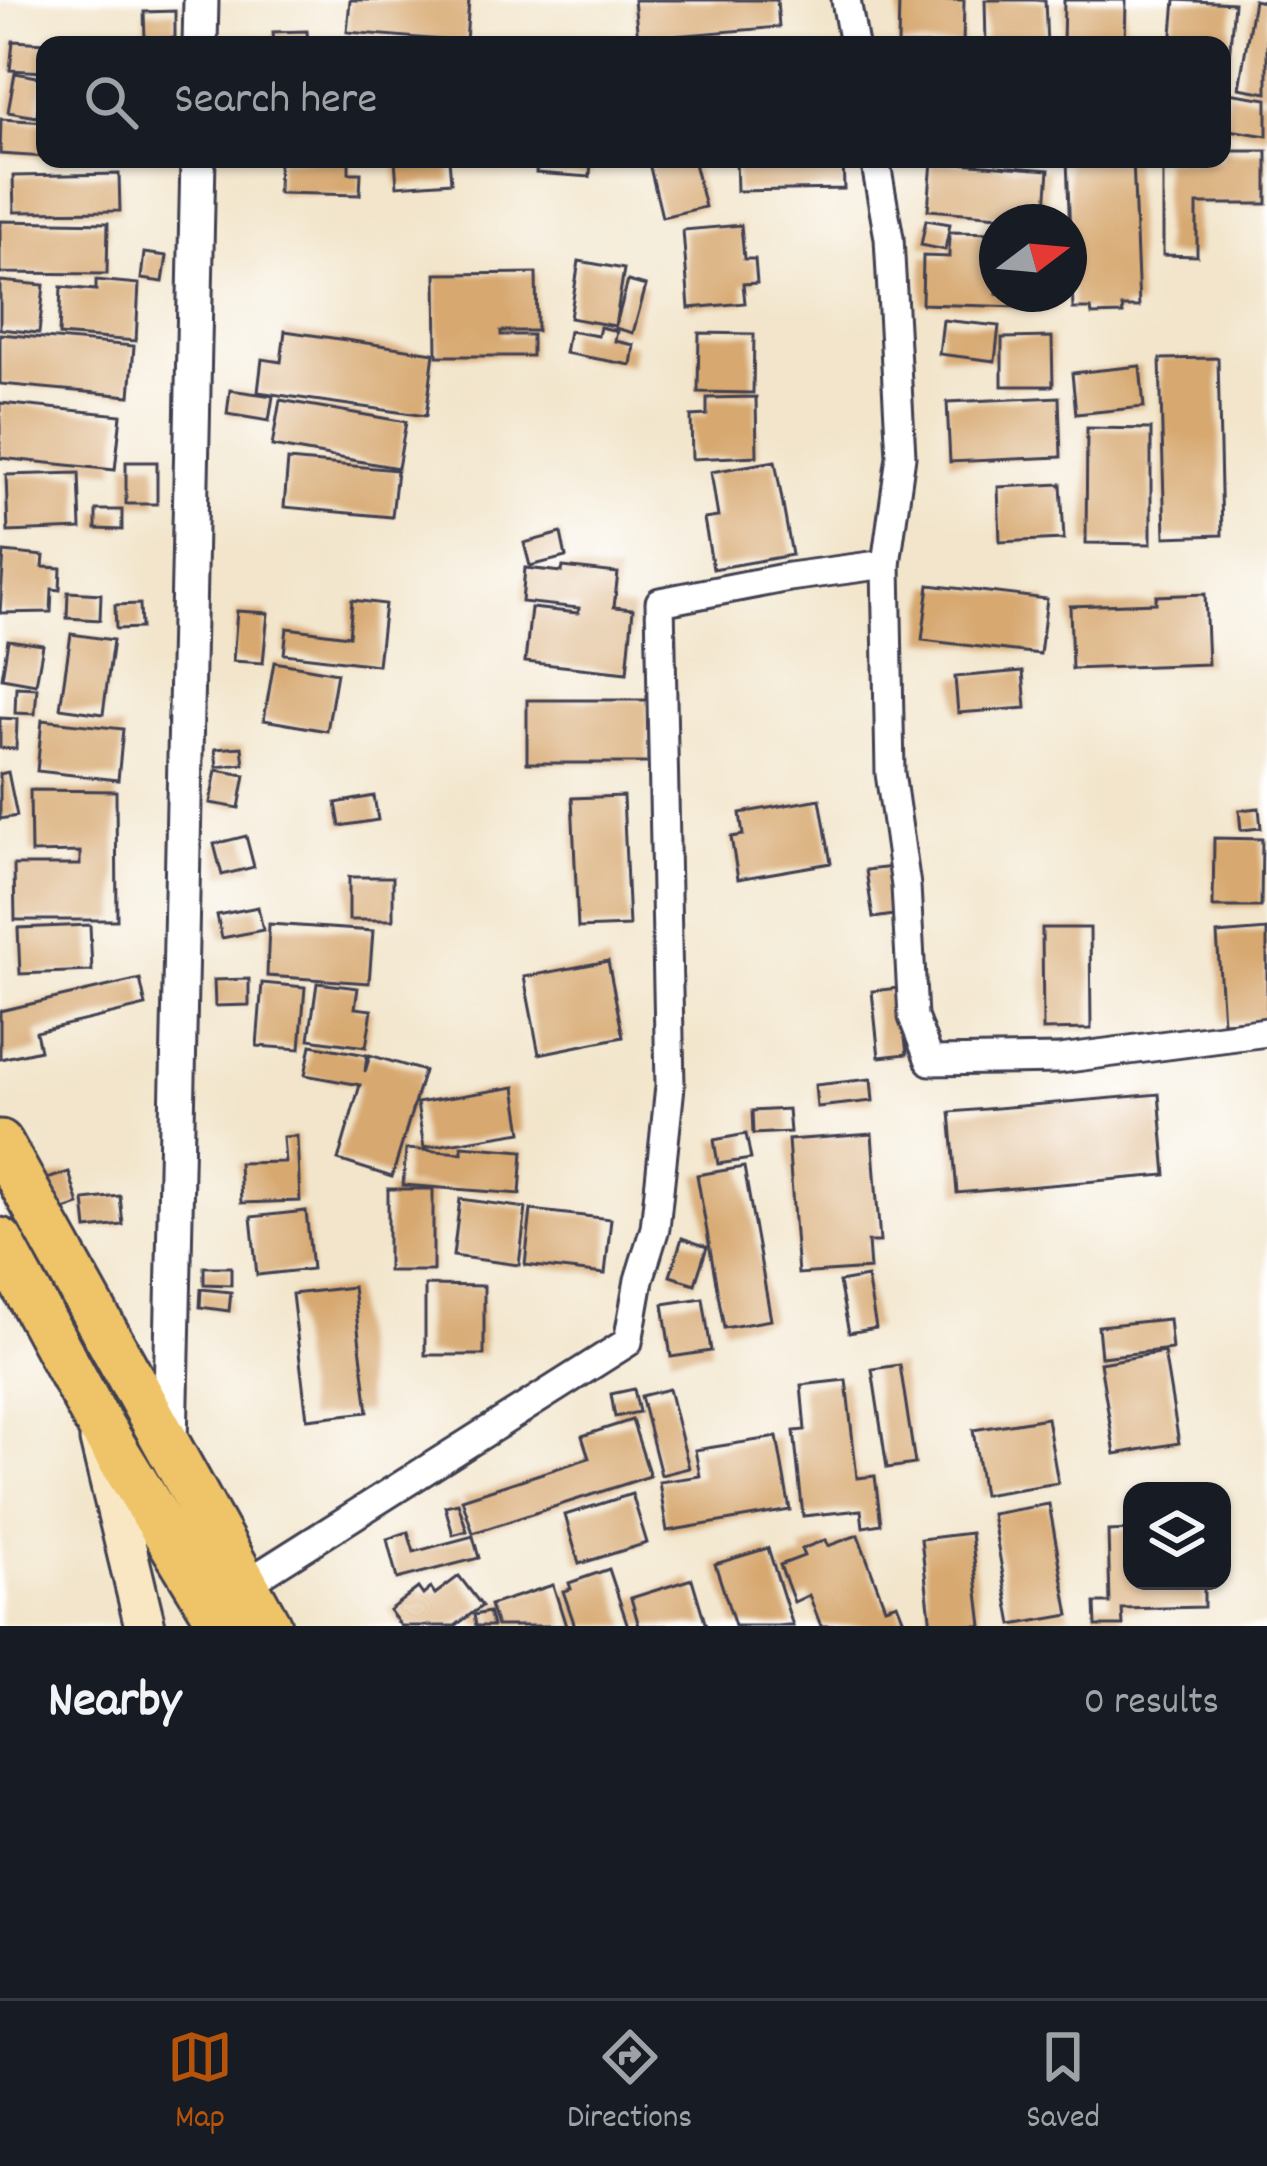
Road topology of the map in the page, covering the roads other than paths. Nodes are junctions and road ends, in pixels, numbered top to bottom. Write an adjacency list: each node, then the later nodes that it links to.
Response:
1 (201, 0): 3 (street)
2 (846, 0): 4 (street)
3 (200, 36)
4 (852, 36)
5 (198, 168): 12 (street)
6 (877, 168): 7 (street)
7 (886, 564): 8 (street); 13 (street)
8 (1267, 1032)
9 (0, 1144): 12 (highway)
10 (0, 1241): 11 (highway)
11 (95, 1417): 14 (main road); 15 (highway)
12 (170, 1453): 13 (highway)
13 (244, 1585): 16 (highway)
14 (145, 1626)
15 (223, 1626)
16 (268, 1626)

